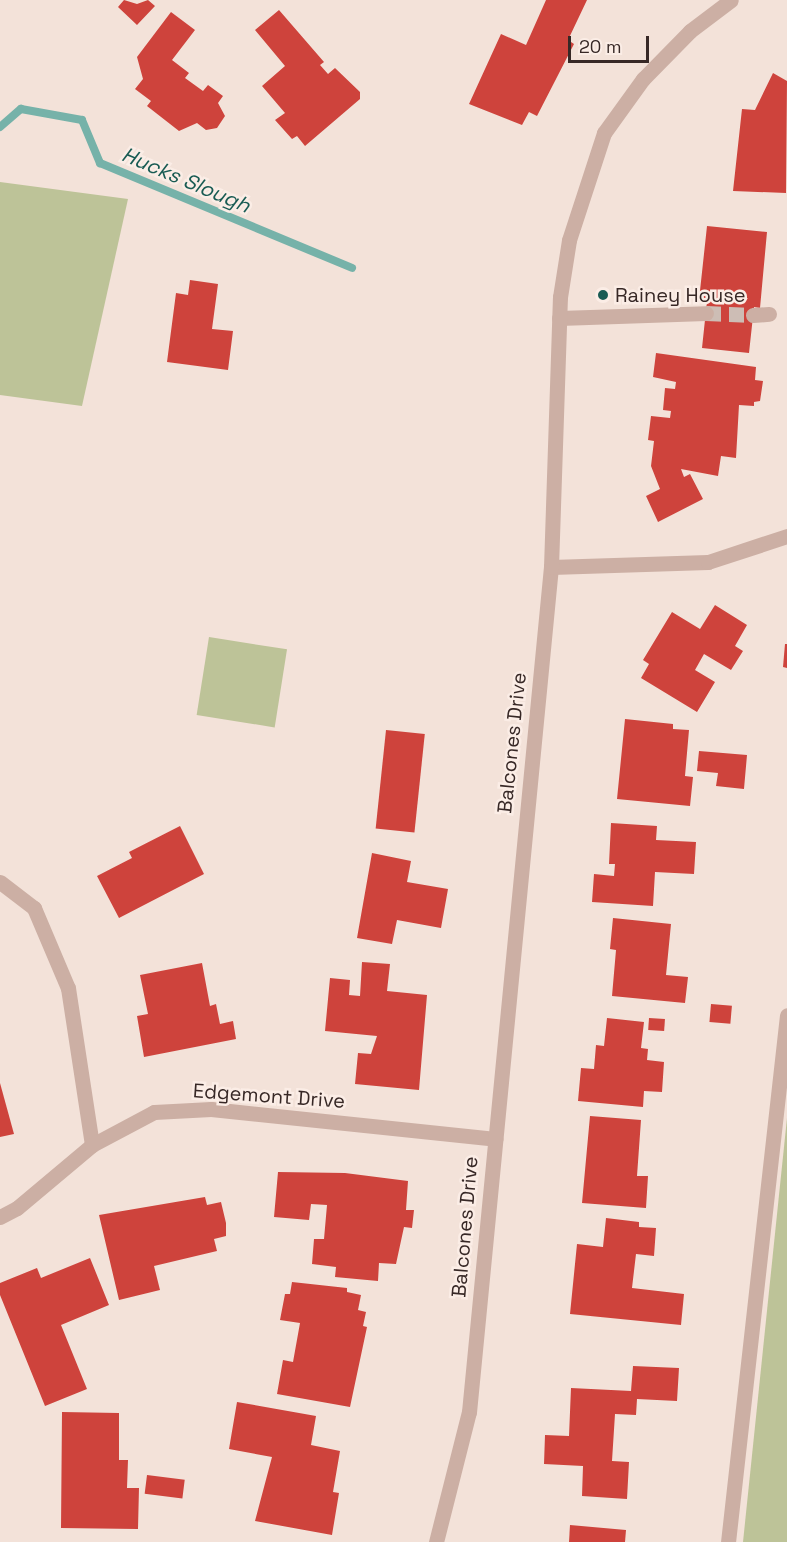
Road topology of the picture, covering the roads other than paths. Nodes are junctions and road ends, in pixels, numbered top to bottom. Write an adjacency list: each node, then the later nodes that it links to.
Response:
1 (731, 0): 5 (street, Balcones Drive)
2 (706, 313): 5 (street)
3 (769, 314): 4 (street)
4 (753, 315)
5 (559, 318): 7 (street, Balcones Drive)
6 (787, 536): 7 (street)
7 (551, 567): 10 (street, Balcones Drive)
8 (0, 882): 11 (street)
9 (787, 1015): 14 (street)
10 (495, 1139): 11 (street, Edgemont Drive); 13 (street, Balcones Drive)
11 (92, 1145): 12 (street, Edgemont Drive)
12 (0, 1217)
13 (436, 1542)
14 (728, 1542)

